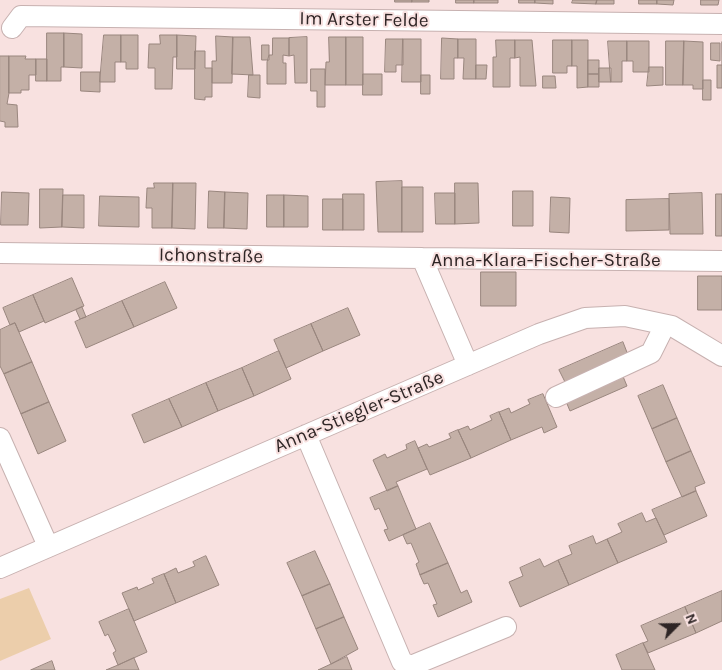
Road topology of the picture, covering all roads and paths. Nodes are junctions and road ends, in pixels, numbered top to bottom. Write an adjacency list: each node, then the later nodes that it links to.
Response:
1 (722, 24): 2 (street, Im Arster Felde)
2 (12, 28)
3 (0, 253): 4 (street, Ichonstraße)
4 (422, 258): 5 (street, Anna-Klara-Fischer-Straße); 8 (street, Anna-Klara-Fischer-Straße)
5 (722, 261)
6 (665, 325): 7 (street, Anna-Stiegler-Straße); 8 (street, Anna-Stiegler-Straße); 9 (street)
7 (722, 356)
8 (468, 365): 10 (street, Anna-Stiegler-Straße)
9 (556, 396)
10 (306, 435): 12 (street, Anna-Stiegler-Straße); 14 (street)
11 (0, 438): 12 (street)
12 (48, 546): 13 (street, Anna-Stiegler-Straße)
13 (0, 568)
14 (506, 627)

